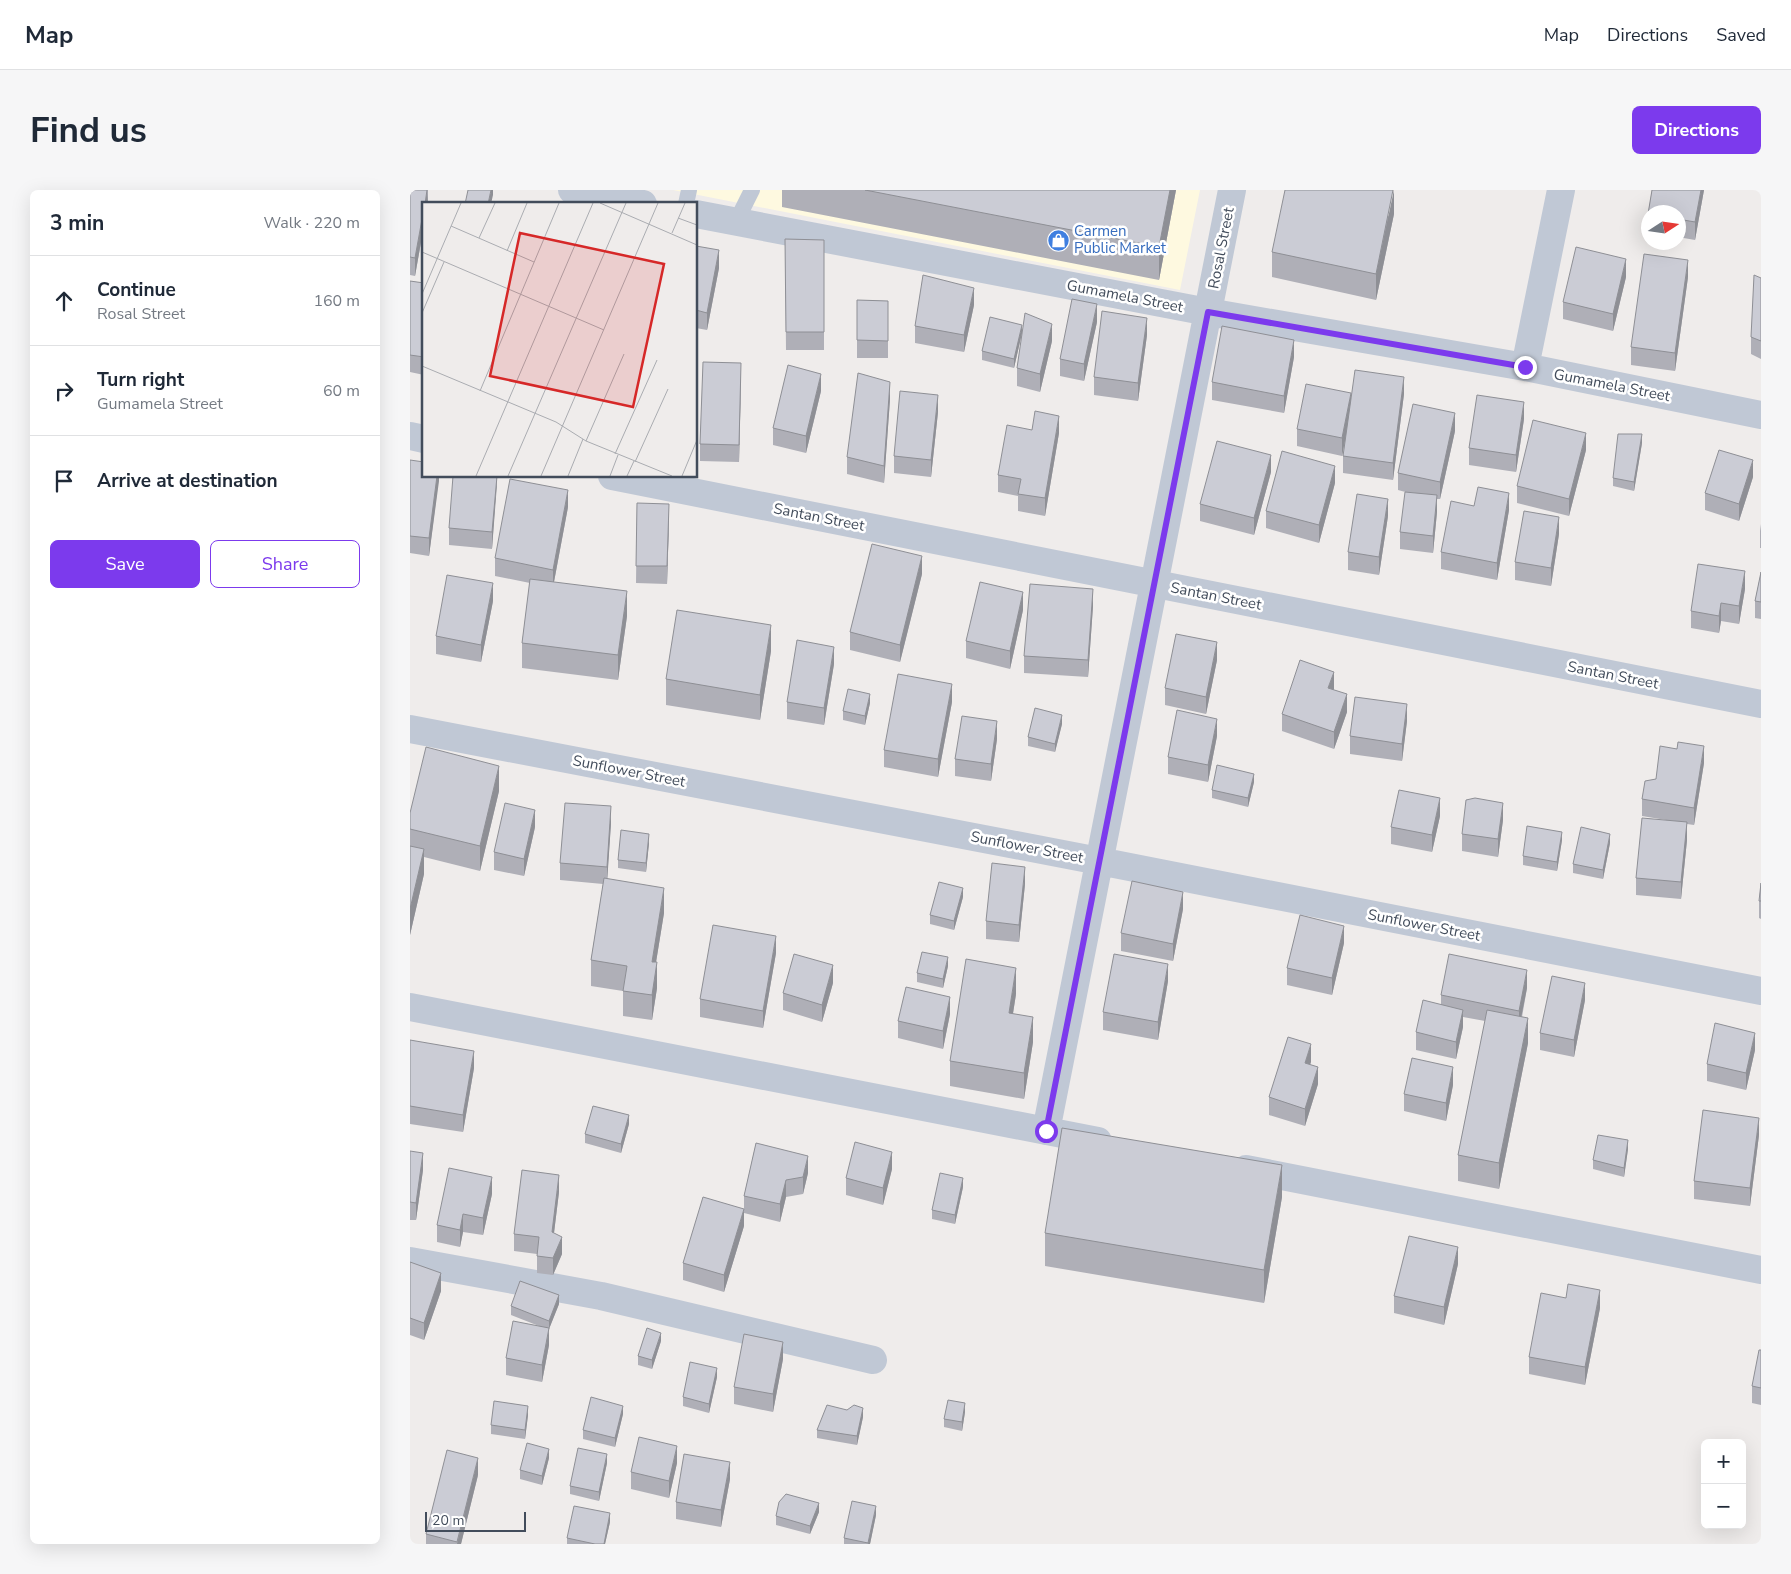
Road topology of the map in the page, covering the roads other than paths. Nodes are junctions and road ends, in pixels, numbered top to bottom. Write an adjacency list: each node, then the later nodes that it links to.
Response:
1 (572, 190): 5 (street)
2 (752, 190): 7 (lane)
3 (1232, 190): 8 (street, Rosal Street)
4 (1561, 190): 9 (street)
5 (633, 202)
6 (698, 214): 7 (street, Gumamela Street)
7 (736, 222): 8 (street, Gumamela Street)
8 (1208, 312): 9 (street, Gumamela Street); 12 (street, Rosal Street)
9 (1525, 367): 10 (street, Gumamela Street)
10 (1761, 415)
11 (622, 478): 12 (street, Santan Street)
12 (1154, 583): 13 (street, Santan Street); 15 (street, Rosal Street)
13 (1761, 704)
14 (410, 728): 15 (street, Sunflower Street)
15 (1099, 861): 16 (street, Sunflower Street); 18 (street, Rosal Street)
16 (1761, 992)
17 (410, 1007): 18 (street)
18 (1046, 1131): 19 (street)
19 (1124, 1146)
20 (1222, 1165): 22 (street)
21 (410, 1261): 23 (street)
22 (1761, 1270)
23 (873, 1360)

